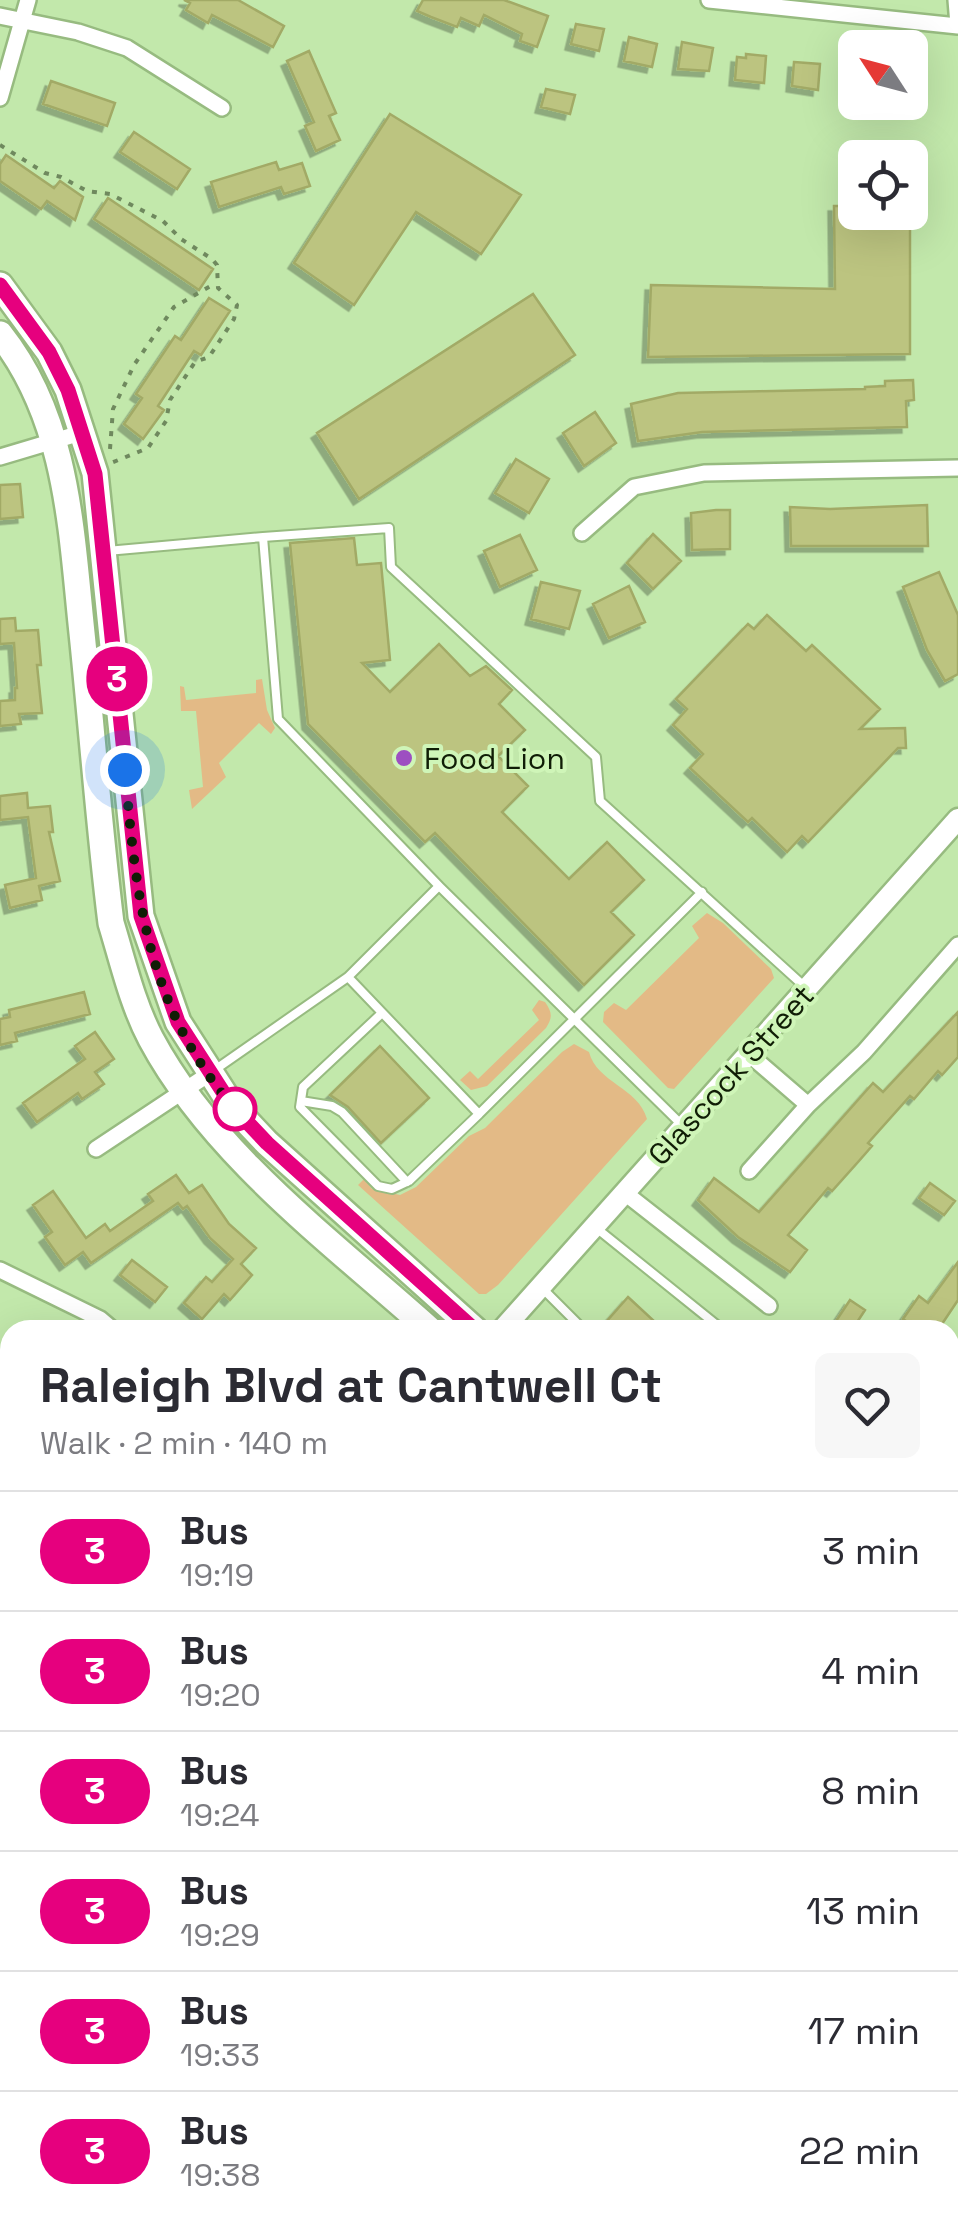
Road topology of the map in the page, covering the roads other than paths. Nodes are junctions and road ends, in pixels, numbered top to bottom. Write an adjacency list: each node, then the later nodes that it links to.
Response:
1 (28, 0): 5 (street)
2 (709, 0): 6 (street)
3 (956, 0): 6 (street)
4 (0, 16): 5 (street)
5 (24, 22): 7 (street); 8 (street)
6 (958, 26)
7 (0, 98)
8 (222, 108)
9 (0, 285): 11 (main road)
10 (0, 334): 12 (main road)
11 (94, 426): 12 (street); 17 (main road)
12 (54, 442): 13 (street); 28 (main road)
13 (0, 457)
14 (958, 468): 15 (street)
15 (582, 533)
16 (262, 538): 17 (lane); 19 (lane); 20 (lane)
17 (104, 552): 27 (main road)
18 (958, 819): 23 (street, Glascock Street)
19 (438, 886): 22 (lane); 25 (lane)
20 (702, 892): 23 (lane); 25 (lane)
21 (958, 945): 30 (street)
22 (348, 977): 24 (lane); 27 (lane)
23 (808, 990): 26 (street, Glascock Street)
24 (382, 1013): 29 (lane); 31 (lane)
25 (576, 1020): 31 (lane); 32 (lane)
26 (750, 1055): 30 (street); 32 (street, Glascock Street)
27 (208, 1074): 28 (street); 43 (main road)
28 (183, 1092): 33 (street); 42 (main road)
29 (301, 1102): 35 (lane); 35 (lane)
30 (808, 1105): 34 (street)
31 (479, 1114): 35 (lane)
32 (685, 1128): 36 (street, Glascock Street)
33 (96, 1150)
34 (749, 1172)
35 (407, 1182)
36 (626, 1192): 37 (street, Glascock Street); 40 (street)
37 (595, 1227): 39 (street, Glascock Street); 46 (lane)
38 (0, 1270): 41 (street)
39 (541, 1286): 44 (street, Glascock Street); 45 (lane)
40 (769, 1306)
41 (100, 1320)
42 (419, 1320)
43 (464, 1320)
44 (511, 1320)
45 (574, 1320)
46 (711, 1320)

